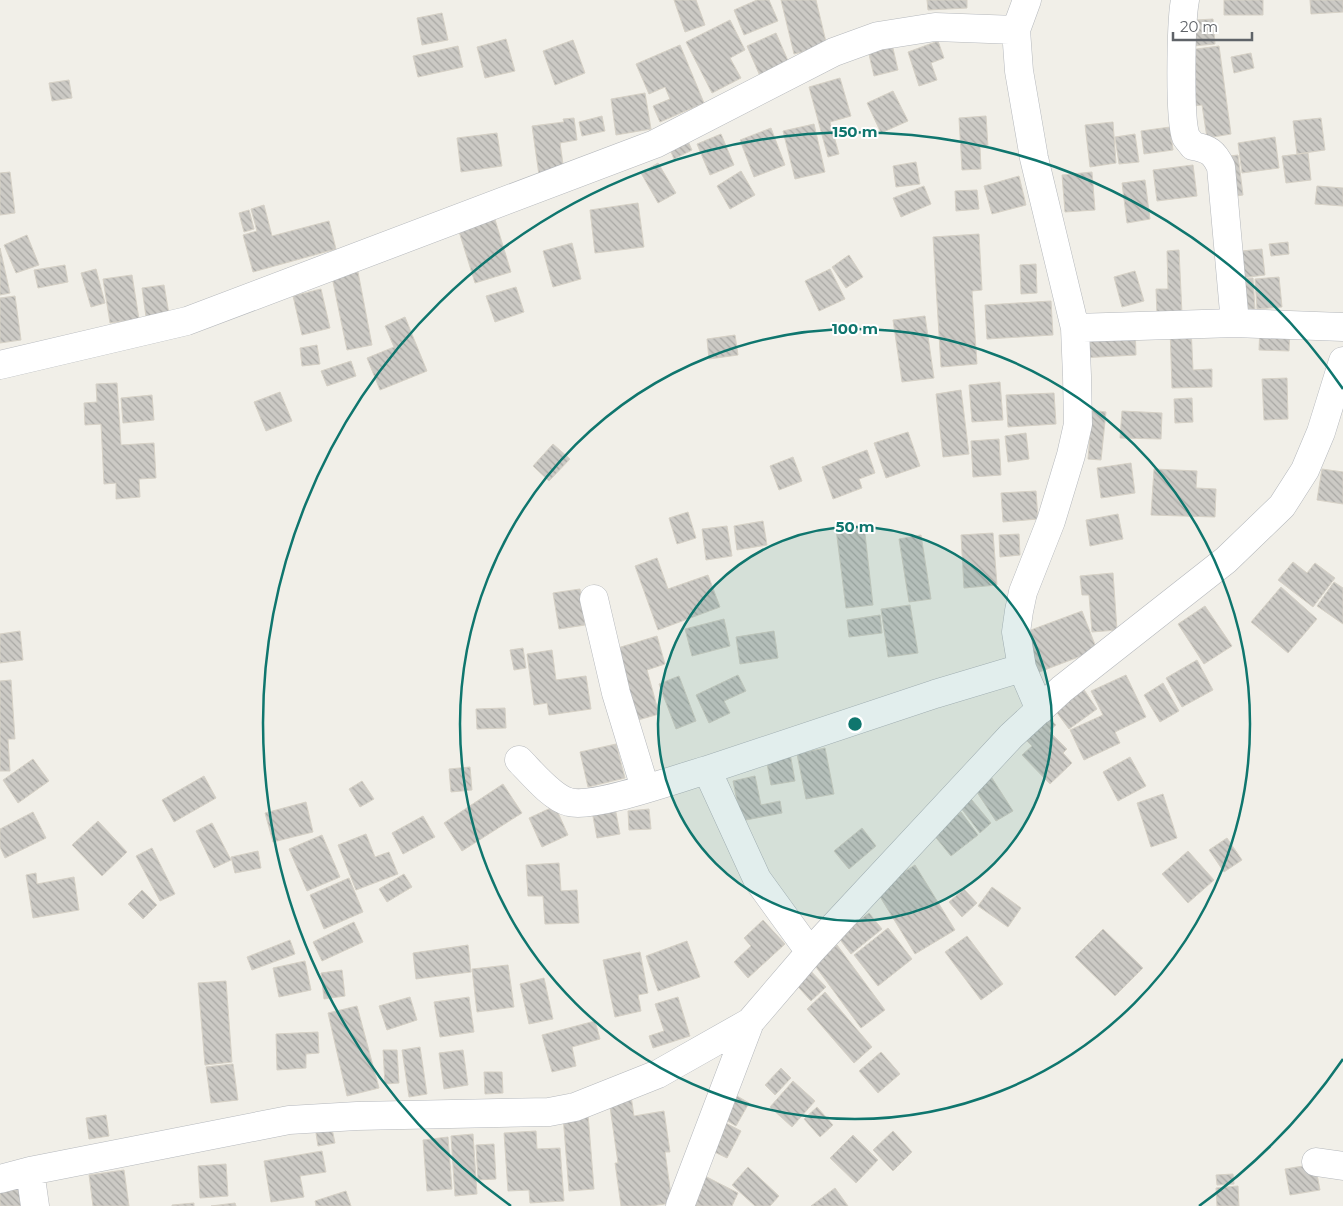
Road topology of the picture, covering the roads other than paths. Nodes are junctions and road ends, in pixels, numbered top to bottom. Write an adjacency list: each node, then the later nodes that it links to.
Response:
1 (1027, 0): 3 (street)
2 (1185, 0): 4 (street)
3 (1016, 30): 5 (street); 8 (street)
4 (1235, 323): 5 (street); 6 (street)
5 (1075, 328): 11 (street)
6 (1343, 328)
7 (1343, 360): 9 (street)
8 (0, 365)
9 (1332, 436): 12 (street)
10 (594, 599): 15 (street)
11 (1022, 668): 12 (street); 14 (street)
12 (1040, 710): 16 (street)
13 (519, 760): 15 (street)
14 (707, 770): 15 (street); 16 (street)
15 (644, 788)
16 (810, 952): 17 (street)
17 (750, 1022): 20 (street); 23 (street)
18 (1316, 1162): 19 (street)
19 (1343, 1166)
20 (30, 1171): 21 (street); 22 (street)
21 (0, 1180)
22 (35, 1206)
23 (680, 1206)

